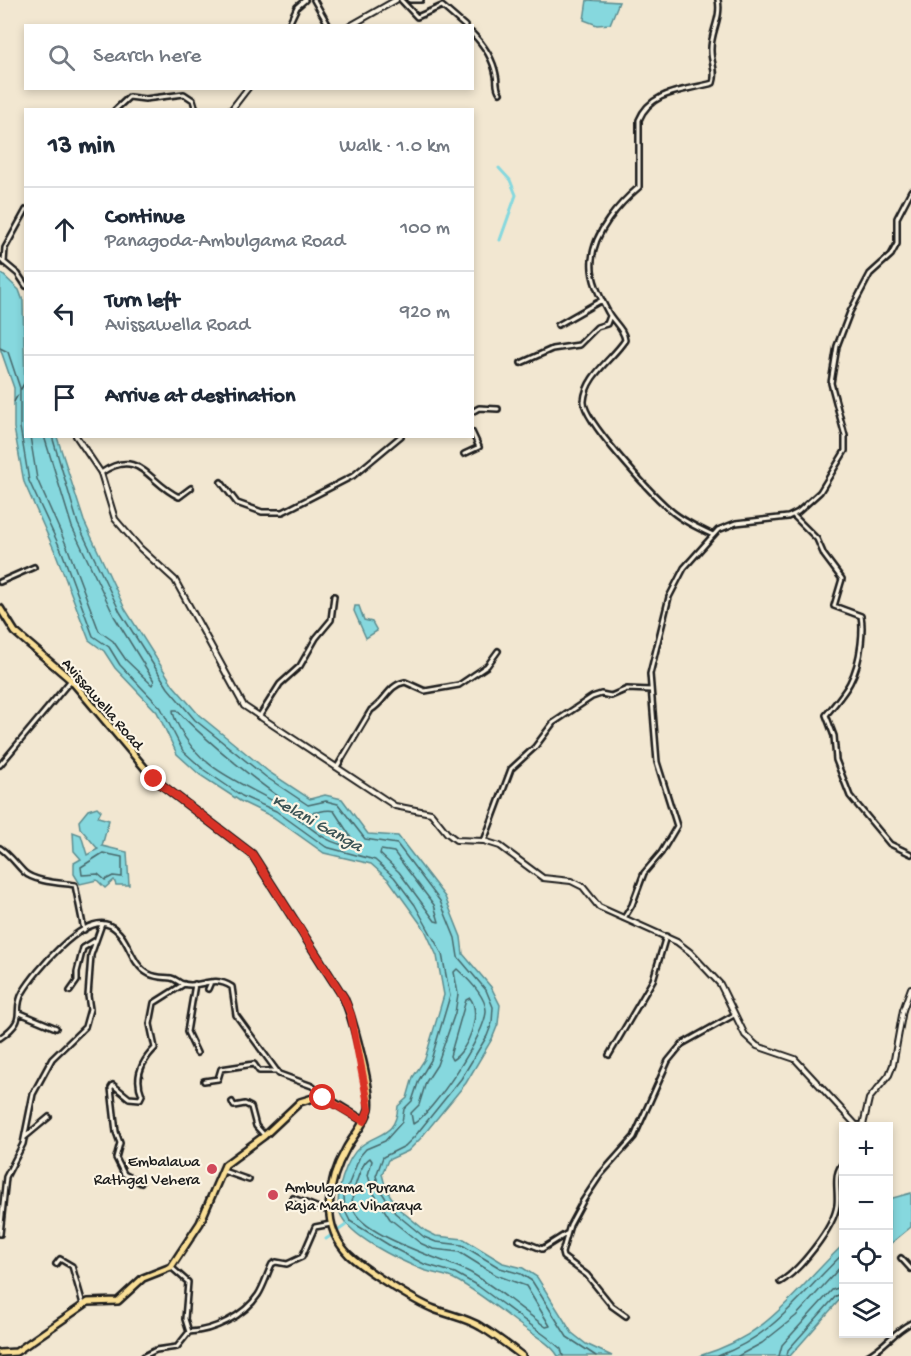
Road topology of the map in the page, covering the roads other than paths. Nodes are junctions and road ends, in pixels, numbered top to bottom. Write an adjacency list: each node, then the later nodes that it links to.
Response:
1 (305, 0): 8 (street)
2 (314, 0): 9 (street)
3 (396, 0): 10 (street)
4 (401, 0): 11 (street)
5 (410, 0): 6 (street)
6 (421, 0)
7 (718, 0): 23 (street)
8 (289, 24)
9 (328, 24)
10 (354, 24)
11 (463, 24)
12 (474, 35): 14 (street)
13 (246, 90): 17 (street)
14 (500, 93)
15 (117, 108): 16 (street)
16 (195, 108)
17 (233, 108)
18 (911, 191): 36 (street)
19 (24, 214): 21 (street)
20 (0, 259): 21 (street)
21 (4, 263): 22 (street)
22 (24, 283)
23 (602, 300): 24 (street); 25 (street)
24 (610, 316): 26 (street); 37 (street)
25 (558, 325)
26 (521, 363)
27 (498, 409): 28 (street)
28 (474, 411)
29 (474, 437): 32 (street)
30 (77, 438): 33 (street)
31 (399, 438): 34 (street)
32 (464, 454)
33 (101, 472): 35 (street); 46 (street)
34 (221, 482)
35 (191, 488)
36 (792, 515): 37 (street); 51 (street)
37 (714, 535): 45 (street)
38 (34, 567): 39 (street)
39 (0, 582)
40 (334, 596): 46 (street)
41 (0, 608): 42 (main road, Avissawella Road)
42 (2, 617): 44 (main road, Avissawella Road)
43 (498, 651): 48 (street)
44 (71, 680): 47 (street); 74 (main road, Avissawella Road)
45 (651, 690): 49 (street); 52 (street)
46 (259, 717): 48 (street)
47 (0, 765)
48 (337, 767): 49 (street)
49 (484, 841): 52 (street)
50 (0, 848): 54 (street)
51 (911, 854)
52 (624, 918): 55 (street)
53 (102, 924): 54 (street); 56 (street); 58 (street)
54 (84, 930): 63 (street)
55 (666, 936): 64 (street); 68 (street)
56 (97, 939): 62 (street); 78 (street)
57 (211, 982): 59 (street); 60 (street); 69 (street)
58 (184, 984): 59 (street); 82 (street)
59 (195, 984): 67 (street)
60 (208, 988)
61 (911, 988): 76 (street)
62 (70, 991)
63 (20, 1013): 65 (street); 66 (street)
64 (734, 1015): 75 (street); 86 (street)
65 (56, 1028)
66 (0, 1038)
67 (197, 1053)
68 (609, 1055)
69 (277, 1071): 70 (street); 71 (street)
70 (204, 1081)
71 (328, 1099): 74 (main road); 77 (main road)
72 (232, 1102): 77 (street)
73 (49, 1117): 78 (street)
74 (364, 1121): 84 (main road, Avissawella Road)
75 (852, 1122)
76 (864, 1122)
77 (264, 1136): 80 (main road)
78 (25, 1137): 87 (street)
79 (839, 1168): 93 (street)
80 (222, 1171): 81 (street); 91 (main road)
81 (249, 1180)
82 (141, 1183)
83 (293, 1198): 84 (street)
84 (329, 1209): 85 (main road, Avissawella Road)
85 (334, 1226): 97 (street); 100 (main road, Avissawella Road)
86 (567, 1233): 88 (street); 95 (street)
87 (0, 1234)
88 (519, 1240)
89 (901, 1258): 92 (street)
90 (56, 1264): 94 (street)
91 (171, 1267): 94 (main road); 97 (street)
92 (911, 1269)
93 (780, 1282)
94 (83, 1306): 98 (main road)
95 (626, 1316)
96 (911, 1323): 101 (street)
97 (189, 1332): 99 (street)
98 (0, 1353)
99 (144, 1356)
100 (522, 1356)
101 (867, 1356)

